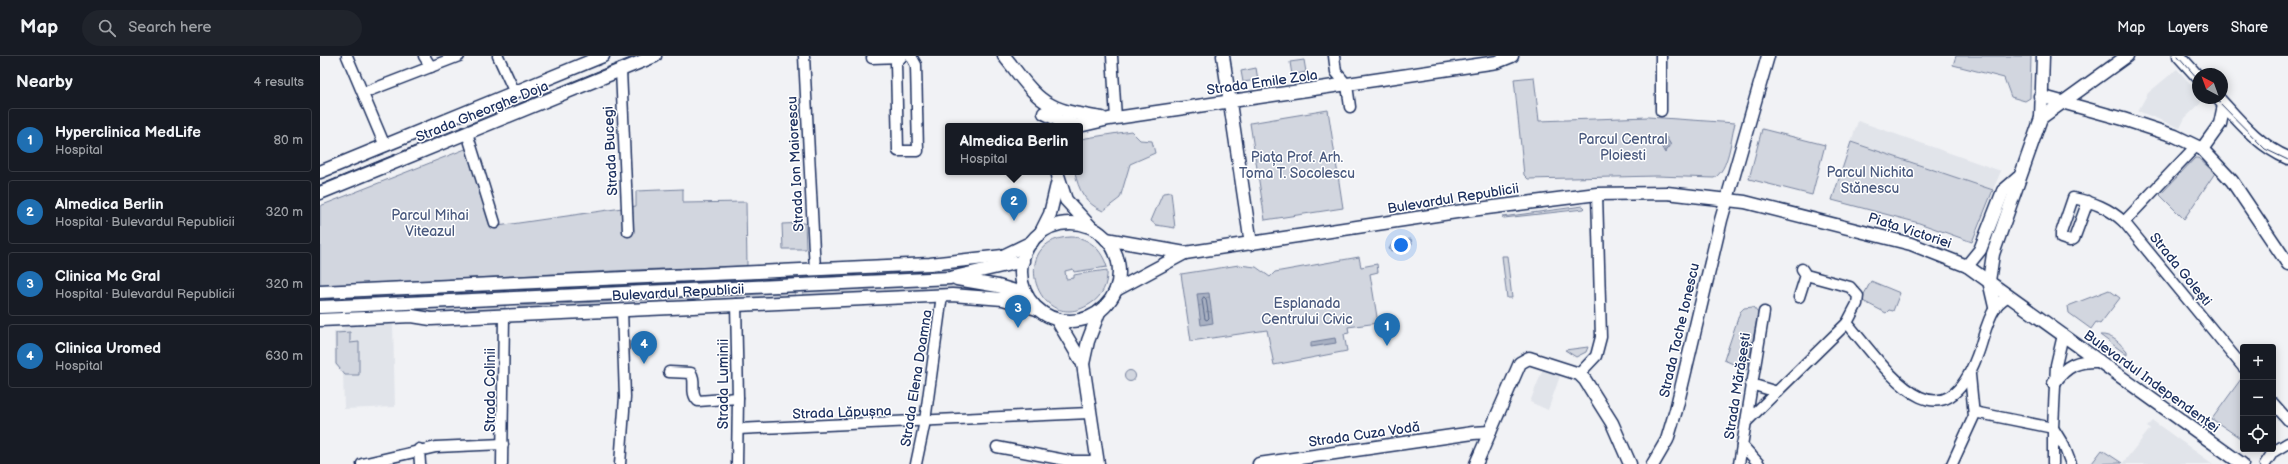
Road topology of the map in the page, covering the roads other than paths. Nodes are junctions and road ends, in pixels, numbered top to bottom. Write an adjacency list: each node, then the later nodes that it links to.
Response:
1 (347, 56): 25 (street)
2 (424, 56): 20 (street)
3 (459, 56): 20 (street)
4 (498, 56): 26 (street)
5 (603, 56): 26 (main road, Strada Gheorghe Doja)
6 (655, 56): 21 (main road, Strada Gheorghe Doja)
7 (804, 56): 62 (street, Strada Ion Maiorescu)
8 (905, 56): 8 (street); 19 (street)
9 (1004, 56): 24 (main road)
10 (1112, 56): 35 (street)
11 (1223, 56): 28 (main road)
12 (1334, 56): 23 (street)
13 (1512, 56): 23 (main road, Strada Emile Zola)
14 (1661, 56): 33 (street)
15 (1768, 56): 49 (main road, Strada Tache Ionescu)
16 (2043, 56): 27 (main road)
17 (2127, 56): 29 (main road)
18 (2179, 56): 22 (main road)
19 (872, 58)
20 (431, 67): 25 (street)
21 (620, 70): 40 (main road, Strada Gheorghe Doja); 54 (street, Strada Bucegi)
22 (2192, 70)
23 (1347, 85): 28 (main road, Strada Emile Zola); 32 (street)
24 (1034, 92): 34 (main road); 35 (main road)
25 (363, 93): 41 (street)
26 (515, 93): 41 (main road, Strada Gheorghe Doja)
27 (2040, 96): 29 (main road); 36 (main road)
28 (1230, 101): 35 (main road, Strada Emile Zola); 57 (main road)
29 (2063, 102): 36 (main road); 42 (main road)
30 (2221, 104): 42 (main road)
31 (2224, 104): 43 (main road)
32 (1350, 107)
33 (1661, 111)
34 (1044, 113): 37 (main road); 38 (main road)
35 (1112, 118): 39 (main road, Strada Emile Zola)
36 (2041, 118): 46 (main road)
37 (1047, 123)
38 (1068, 123)
39 (1083, 125)
40 (467, 133): 47 (main road, Strada Gheorghe Doja); 52 (street)
41 (386, 146): 44 (main road, Strada Gheorghe Doja)
42 (2202, 150): 51 (street); 60 (main road)
43 (2288, 158)
44 (320, 172)
45 (1058, 175): 53 (main road); 55 (main road)
46 (2019, 177): 61 (main road); 64 (main road)
47 (320, 193)
48 (1597, 194): 49 (main road, Bulevardul Republicii); 57 (main road, Bulevardul Republicii); 87 (street)
49 (1727, 199): 61 (main road, Piața Victoriei); 118 (main road, Strada Tache Ionescu)
50 (2088, 201): 51 (street, Strada Golești)
51 (2124, 222): 84 (street, Strada Golești)
52 (495, 223)
53 (1092, 228): 55 (main road); 56 (main road)
54 (628, 231)
55 (1036, 238): 59 (main road); 62 (main road, Bulevardul Republicii)
56 (1106, 239): 58 (main road, Bulevardul Republicii); 65 (main road)
57 (1250, 244): 58 (main road, Bulevardul Republicii)
58 (1186, 253): 65 (main road, Bulevardul Republicii)
59 (1023, 261): 63 (main road, Bulevardul Republicii); 67 (main road)
60 (2288, 264)
61 (1967, 266): 64 (main road, Piața Victoriei)
62 (814, 270): 66 (main road, Bulevardul Republicii)
63 (950, 278): 67 (main road, Bulevardul Republicii); 72 (main road, Bulevardul Republicii)
64 (1989, 281): 70 (main road, Piața Victoriei); 73 (main road)
65 (1116, 290): 76 (main road)
66 (320, 292)
67 (1026, 294): 74 (main road)
68 (942, 295): 71 (main road, Bulevardul Republicii); 74 (main road, Bulevardul Republicii); 97 (street, Strada Elena Doamna)
69 (1799, 296): 81 (street)
70 (2008, 296): 73 (street); 82 (main road, Piața Victoriei)
71 (736, 304): 75 (main road, Bulevardul Republicii); 92 (street, Strada Luminii)
72 (320, 307)
73 (1995, 307): 88 (street)
74 (1037, 308): 80 (main road)
75 (622, 310): 78 (main road, Bulevardul Republicii); 112 (street)
76 (1099, 312): 80 (main road); 85 (main road)
77 (1764, 312): 90 (street, Strada Mărășești)
78 (504, 315): 79 (main road, Bulevardul Republicii); 103 (street, Strada Colinii)
79 (320, 320)
80 (1057, 320): 85 (main road)
81 (1847, 323): 88 (street); 91 (street)
82 (2063, 335): 83 (main road, Bulevardul Independenței); 89 (street)
83 (2099, 361): 89 (main road); 124 (main road, Bulevardul Independenței)
84 (2240, 363)
85 (1083, 364): 95 (main road)
86 (669, 372): 92 (street)
87 (1579, 374): 101 (main road); 117 (main road)
88 (1970, 375): 94 (street)
89 (2054, 383): 99 (street)
90 (1751, 384): 91 (street); 98 (street, Strada Mărășești)
91 (1777, 392): 98 (street)
92 (738, 398): 100 (street, Strada Luminii)
93 (2276, 406): 96 (street)
94 (1974, 412): 99 (street); 121 (street)
95 (1090, 413): 97 (street, Strada Lăpușna); 108 (main road)
96 (2288, 420)
97 (925, 421): 100 (street, Strada Lăpușna); 114 (street, Strada Elena Doamna)
98 (1746, 422): 104 (street, Strada Mărășești)
99 (2053, 428): 122 (street); 123 (street)
100 (738, 429): 113 (street, Strada Luminii)
101 (1488, 435): 107 (main road, Strada Cuza Vodă); 116 (main road)
102 (2288, 443): 125 (street)
103 (503, 444): 106 (street); 111 (street, Strada Colinii)
104 (1742, 445): 119 (street, Strada Mărășești); 120 (street)
105 (997, 448): 108 (street)
106 (419, 449): 109 (street); 110 (street)
107 (1303, 461): 115 (main road, Strada Cuza Vodă)
108 (1098, 462)
109 (362, 464)
110 (420, 464)
111 (502, 464)
112 (620, 464)
113 (737, 464)
114 (916, 464)
115 (1259, 464)
116 (1476, 464)
117 (1630, 464)
118 (1653, 464)
119 (1739, 464)
120 (1759, 464)
121 (1952, 464)
122 (2053, 464)
123 (2071, 464)
124 (2242, 464)
125 (2265, 464)

